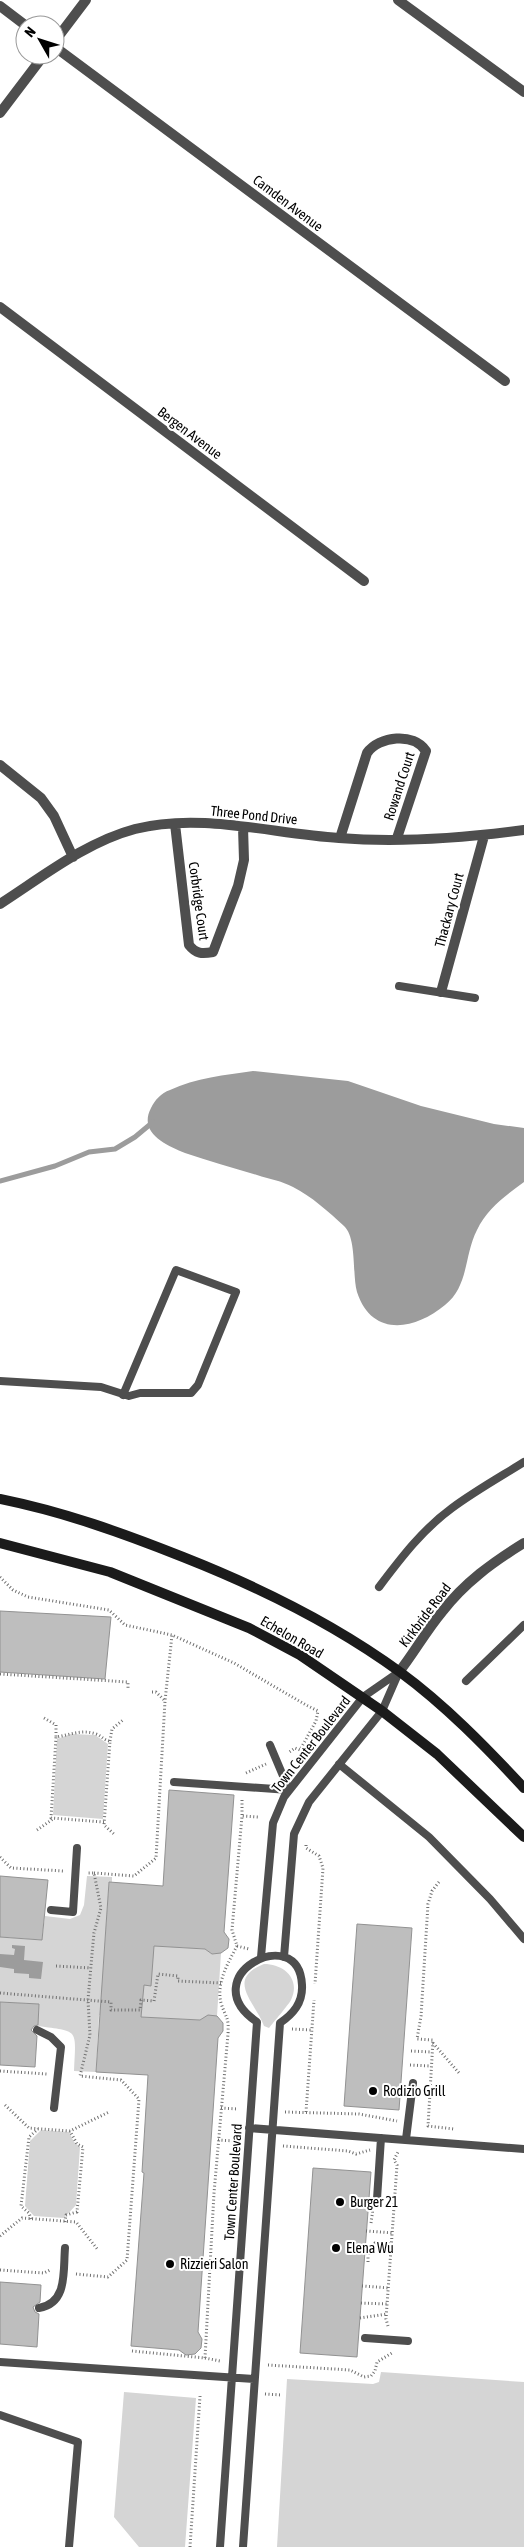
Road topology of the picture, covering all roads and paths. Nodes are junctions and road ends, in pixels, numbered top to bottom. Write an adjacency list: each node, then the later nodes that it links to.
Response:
1 (86, 0): 5 (street)
2 (398, 0): 8 (street)
3 (0, 6): 4 (street)
4 (15, 17)
5 (65, 28)
6 (65, 54): 11 (street, Camden Avenue)
7 (36, 65): 9 (street)
8 (524, 92)
9 (0, 113)
10 (0, 307): 12 (street, Bergen Avenue)
11 (504, 381)
12 (364, 581)
13 (0, 765): 20 (street)
14 (175, 824): 15 (street, Three Pond Drive); 15 (street, Corbridge Court); 20 (street, Three Pond Drive)
15 (243, 827): 18 (street, Three Pond Drive)
16 (524, 830): 17 (street, Three Pond Drive)
17 (484, 836): 19 (street, Three Pond Drive); 23 (street, Thackary Court)
18 (340, 838): 19 (street, Three Pond Drive); 19 (street, Rowand Court)
19 (397, 838)
20 (73, 857): 21 (street, Three Pond Drive)
21 (0, 904)
22 (399, 986): 23 (lane)
23 (441, 992): 24 (lane)
24 (475, 998)
25 (0, 1381): 26 (lane)
26 (123, 1395): 26 (lane)
27 (524, 1462): 32 (lane)
28 (0, 1500): 35 (street, Echelon Road)
29 (0, 1543): 40 (street, Echelon Road)
30 (524, 1543): 35 (street, Kirkbride Road)
31 (0, 1577): 34 (path)
32 (379, 1587)
33 (524, 1625): 37 (lane)
34 (172, 1635): 41 (path); 48 (path)
35 (399, 1672): 40 (lane, Town Center Boulevard); 42 (lane); 53 (street, Echelon Road)
36 (0, 1674): 38 (path)
37 (466, 1681)
38 (128, 1690)
39 (152, 1692): 41 (path)
40 (363, 1697): 42 (street, Echelon Road); 54 (lane, Town Center Boulevard)
41 (165, 1702): 68 (path)
42 (382, 1711): 50 (lane); 62 (street, Echelon Road)
43 (44, 1718): 45 (path)
44 (123, 1720): 46 (path)
45 (56, 1737): 46 (path); 58 (path)
46 (110, 1741): 59 (path)
47 (270, 1745): 54 (lane)
48 (288, 1753)
49 (266, 1764): 51 (path)
50 (339, 1764): 71 (lane); 75 (lane)
51 (246, 1773)
52 (174, 1782): 54 (lane)
53 (524, 1788)
54 (288, 1790): 74 (lane, Town Center Boulevard)
55 (242, 1800): 56 (path)
56 (242, 1816): 57 (path); 72 (path)
57 (258, 1817)
58 (54, 1818): 59 (path); 60 (path)
59 (104, 1822): 61 (path)
60 (37, 1830)
61 (115, 1835)
62 (524, 1837)
63 (77, 1848): 70 (lane)
64 (306, 1848): 85 (path)
65 (0, 1857): 66 (path)
66 (64, 1871)
67 (88, 1873): 68 (path)
68 (94, 1873): 77 (path)
69 (439, 1882): 86 (path)
70 (51, 1910)
71 (524, 1939)
72 (237, 1946): 73 (path); 78 (path)
73 (249, 1949)
74 (261, 1957): 75 (lane); 103 (lane, Town Center Boulevard)
75 (284, 1957): 106 (lane)
76 (56, 1966): 77 (path)
77 (91, 1968): 80 (path)
78 (221, 1983): 80 (path); 81 (path)
79 (0, 1993): 80 (path)
80 (88, 2000): 127 (path)
81 (228, 2021): 82 (path); 97 (path)
82 (234, 2022)
83 (291, 2028): 85 (path)
84 (38, 2030): 96 (lane)
85 (312, 2030): 101 (path)
86 (433, 2043): 88 (path); 92 (path)
87 (411, 2051): 88 (path)
88 (432, 2052): 90 (path)
89 (410, 2065): 90 (path)
90 (431, 2066): 105 (path)
91 (0, 2071): 93 (path)
92 (459, 2073)
93 (52, 2074)
94 (413, 2083): 109 (lane)
95 (5, 2104): 104 (path)
96 (54, 2108)
97 (221, 2108): 98 (path); 110 (path)
98 (238, 2109)
99 (108, 2112): 107 (path)
100 (284, 2112): 101 (path)
101 (306, 2112): 102 (path)
102 (398, 2121)
103 (249, 2128): 106 (lane); 145 (lane, Town Center Boulevard)
104 (38, 2129): 107 (path); 117 (path)
105 (454, 2129)
106 (272, 2130): 108 (lane); 146 (lane)
107 (70, 2132): 118 (path)
108 (381, 2138): 109 (lane); 116 (lane)
109 (406, 2139): 113 (lane)
110 (218, 2140): 111 (path); 141 (path)
111 (236, 2141)
112 (282, 2146): 114 (path)
113 (524, 2149)
114 (370, 2150)
115 (398, 2152): 120 (path)
116 (377, 2199)
117 (31, 2218): 118 (path); 121 (path)
118 (65, 2222): 124 (path)
119 (366, 2231): 120 (path)
120 (393, 2233): 122 (path)
121 (0, 2236)
122 (392, 2244): 125 (path); 130 (path)
123 (65, 2248): 133 (lane)
124 (98, 2250)
125 (368, 2262)
126 (50, 2267): 128 (path)
127 (76, 2269)
128 (0, 2270)
129 (362, 2286): 130 (path)
130 (389, 2288): 132 (path)
131 (361, 2302): 132 (path)
132 (388, 2304): 134 (path)
133 (39, 2308)
134 (387, 2314): 135 (path); 136 (path)
135 (360, 2318)
136 (388, 2326)
137 (365, 2338): 138 (lane)
138 (408, 2341)
139 (132, 2351): 141 (path)
140 (395, 2351): 144 (path)
141 (205, 2358): 142 (path)
142 (220, 2360)
143 (0, 2362): 145 (lane)
144 (265, 2364)
145 (232, 2378): 146 (lane); 153 (lane, Town Center Boulevard)
146 (254, 2379): 154 (lane)
147 (264, 2394): 148 (path)
148 (282, 2395)
149 (200, 2396): 152 (path)
150 (0, 2415): 151 (lane)
151 (69, 2547)
152 (190, 2547)
153 (220, 2547)
154 (243, 2547)

